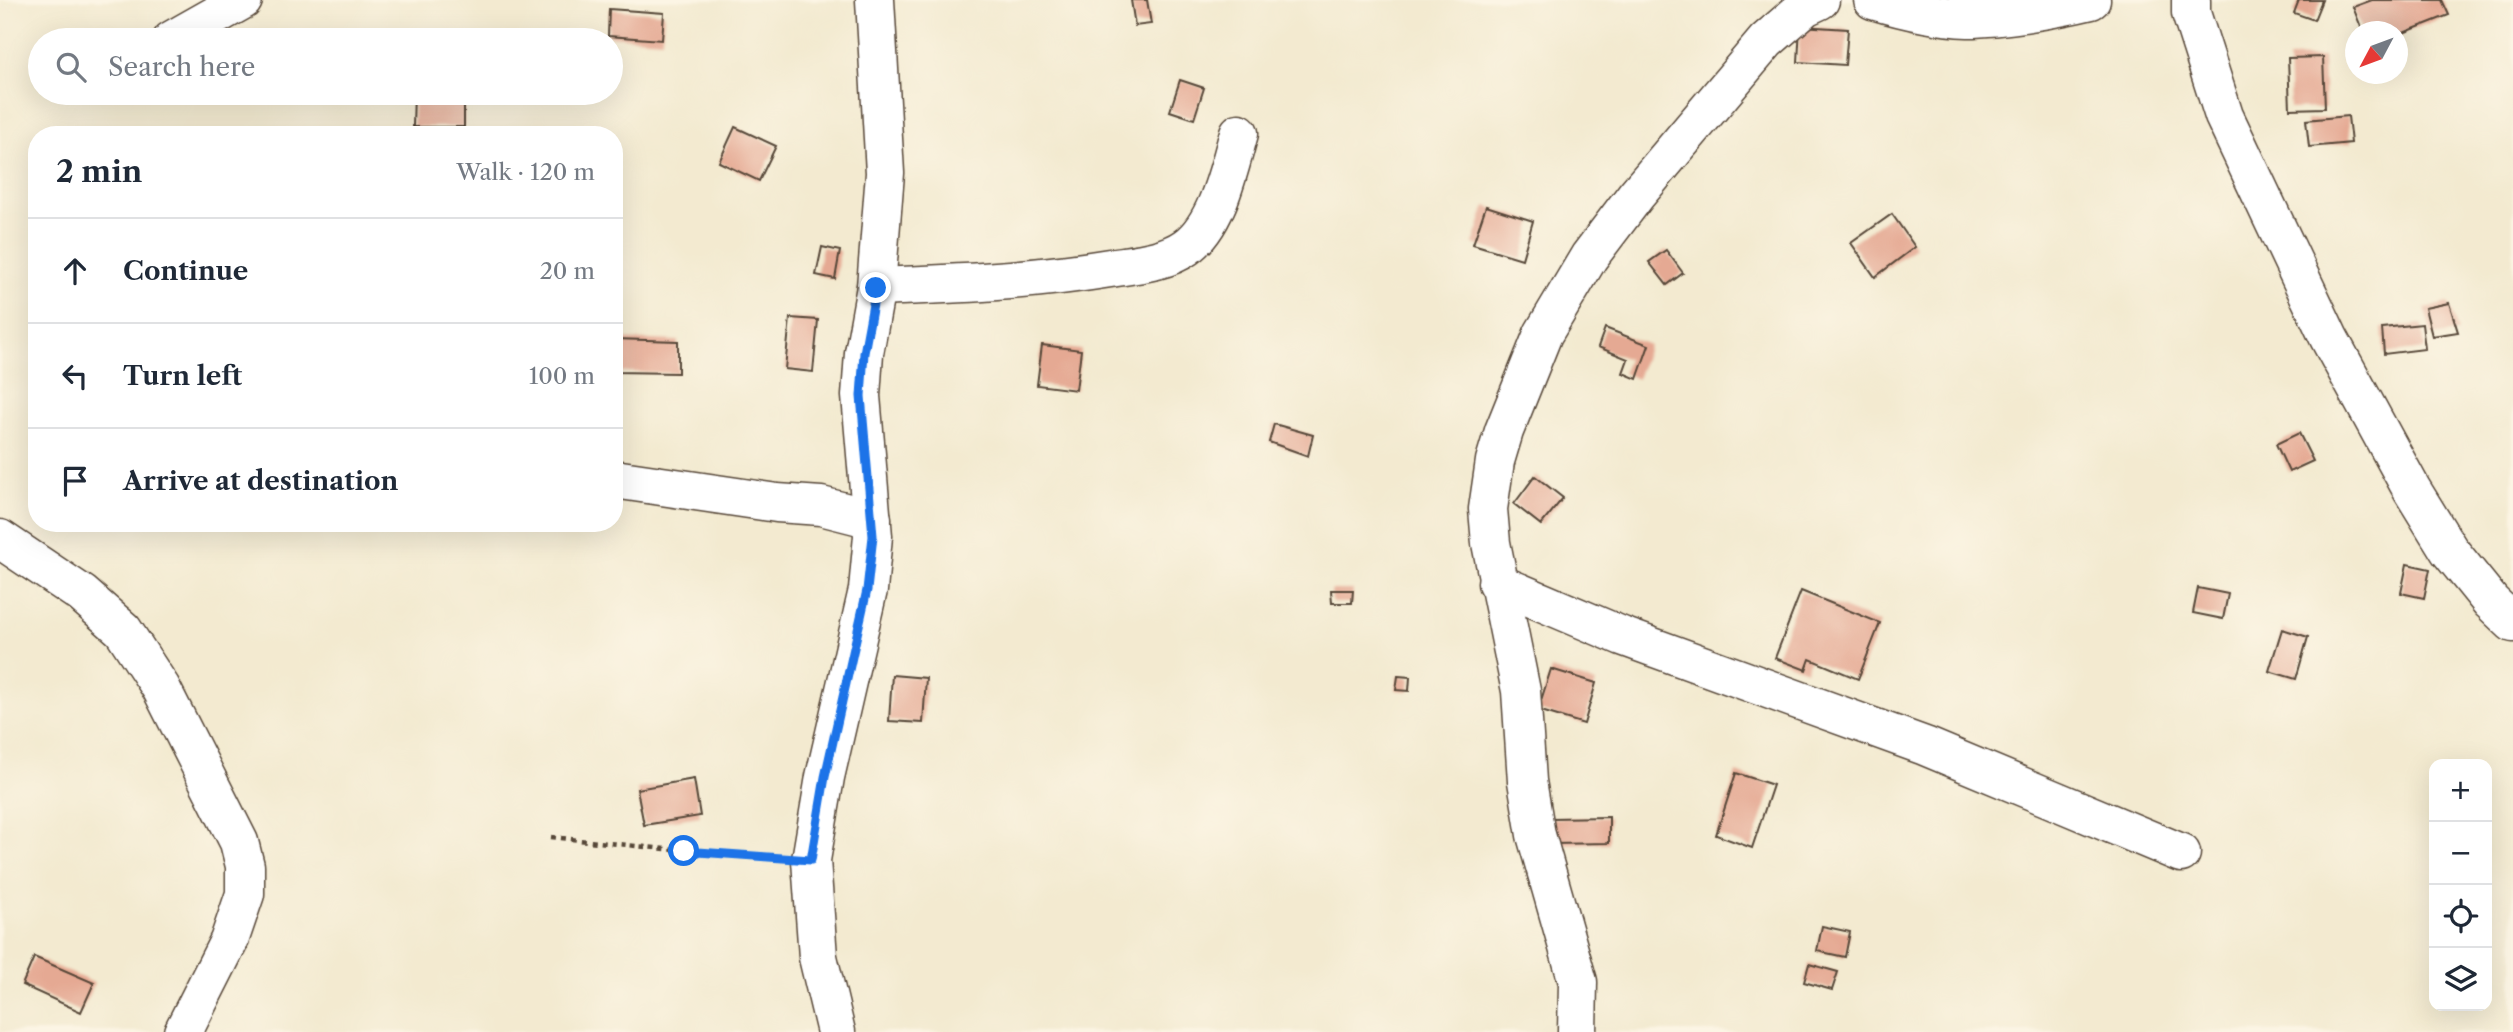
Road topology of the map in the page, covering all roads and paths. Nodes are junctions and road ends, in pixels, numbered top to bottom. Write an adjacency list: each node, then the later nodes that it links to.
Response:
1 (243, 0): 7 (street)
2 (875, 0): 9 (street)
3 (1820, 0): 13 (street)
4 (1873, 0): 5 (street)
5 (2091, 0)
6 (2191, 0): 14 (street)
7 (193, 28)
8 (1239, 132): 9 (street)
9 (876, 288): 11 (street)
10 (623, 480): 11 (street)
11 (872, 519): 17 (street)
12 (0, 539): 18 (street)
13 (1497, 583): 16 (street); 20 (street)
14 (2513, 622)
15 (551, 837): 17 (path)
16 (2181, 853)
17 (811, 860): 19 (street)
18 (183, 1032)
19 (836, 1032)
20 (1577, 1032)

